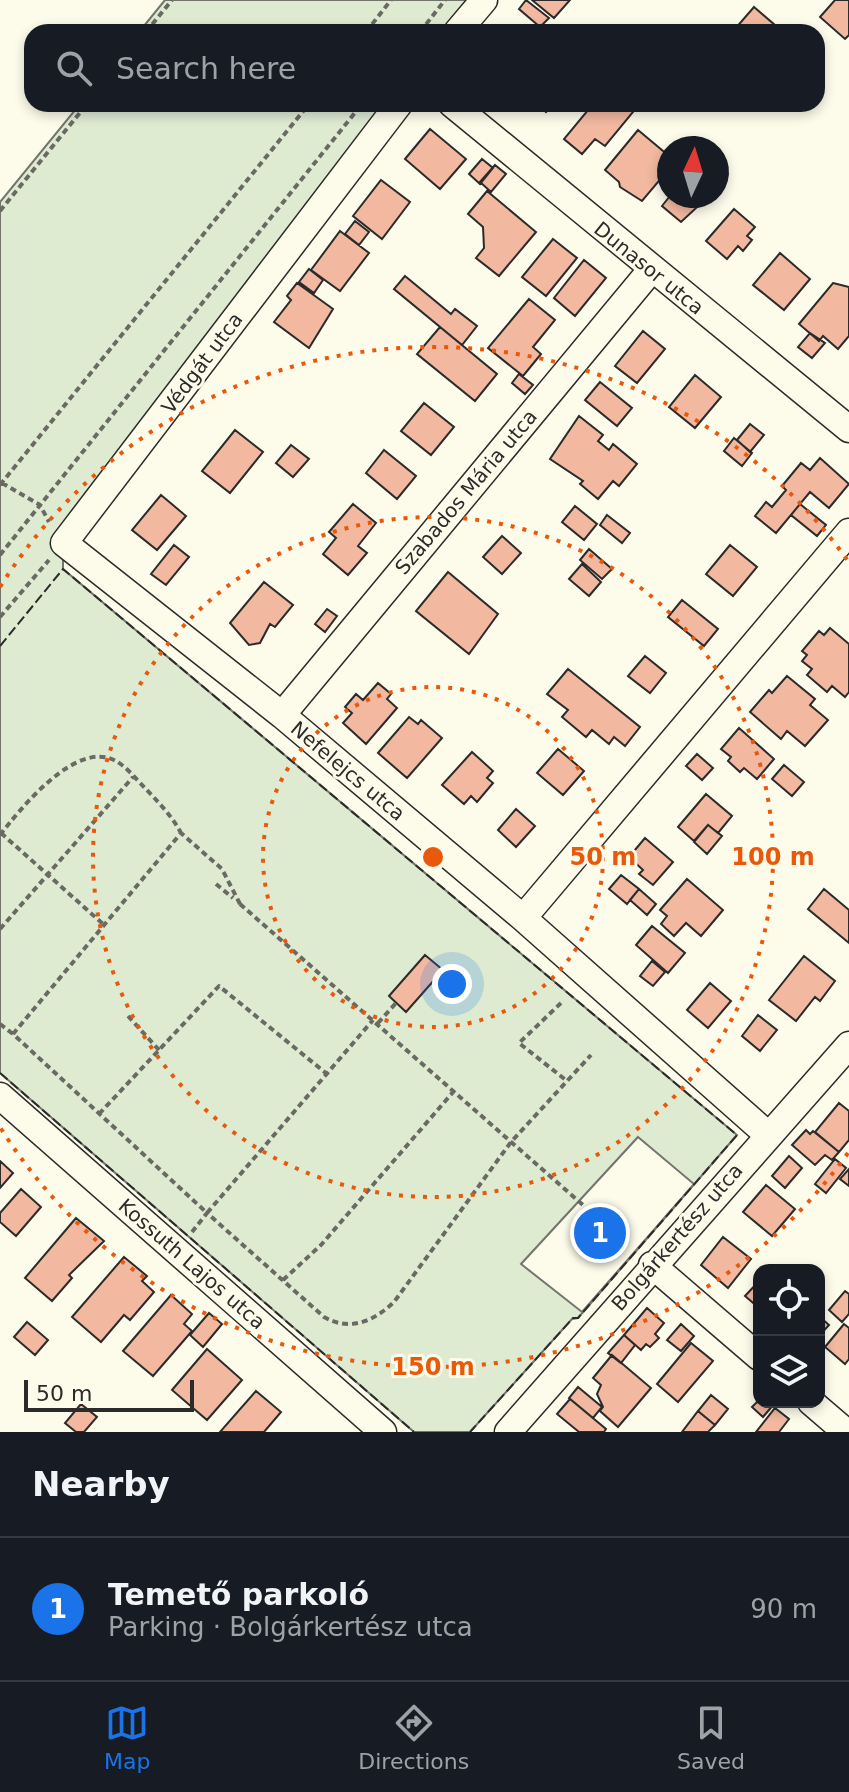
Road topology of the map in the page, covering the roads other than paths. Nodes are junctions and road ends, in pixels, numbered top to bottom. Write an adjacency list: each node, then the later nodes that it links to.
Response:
1 (484, 0): 2 (street)
2 (464, 24)
3 (393, 112): 8 (street, Védgát utca)
4 (462, 112): 5 (street, Dunasor utca)
5 (651, 270): 6 (street, Dunasor utca); 9 (street, Szabados Mária utca)
6 (849, 429)
7 (849, 532): 10 (street)
8 (64, 543): 9 (street, Nefelejcs utca)
9 (282, 715): 10 (street, Nefelejcs utca)
10 (523, 918): 13 (street, Nefelejcs utca)
11 (849, 1045): 13 (street, Bolgárkertész utca)
12 (0, 1096): 17 (street, Kossuth Lajos utca)
13 (768, 1135): 14 (street, Bolgárkertész utca)
14 (652, 1265): 15 (street); 18 (street, Bolgárkertész utca)
15 (753, 1352)
16 (818, 1408): 19 (street)
17 (383, 1432)
18 (508, 1432)
19 (846, 1432)

